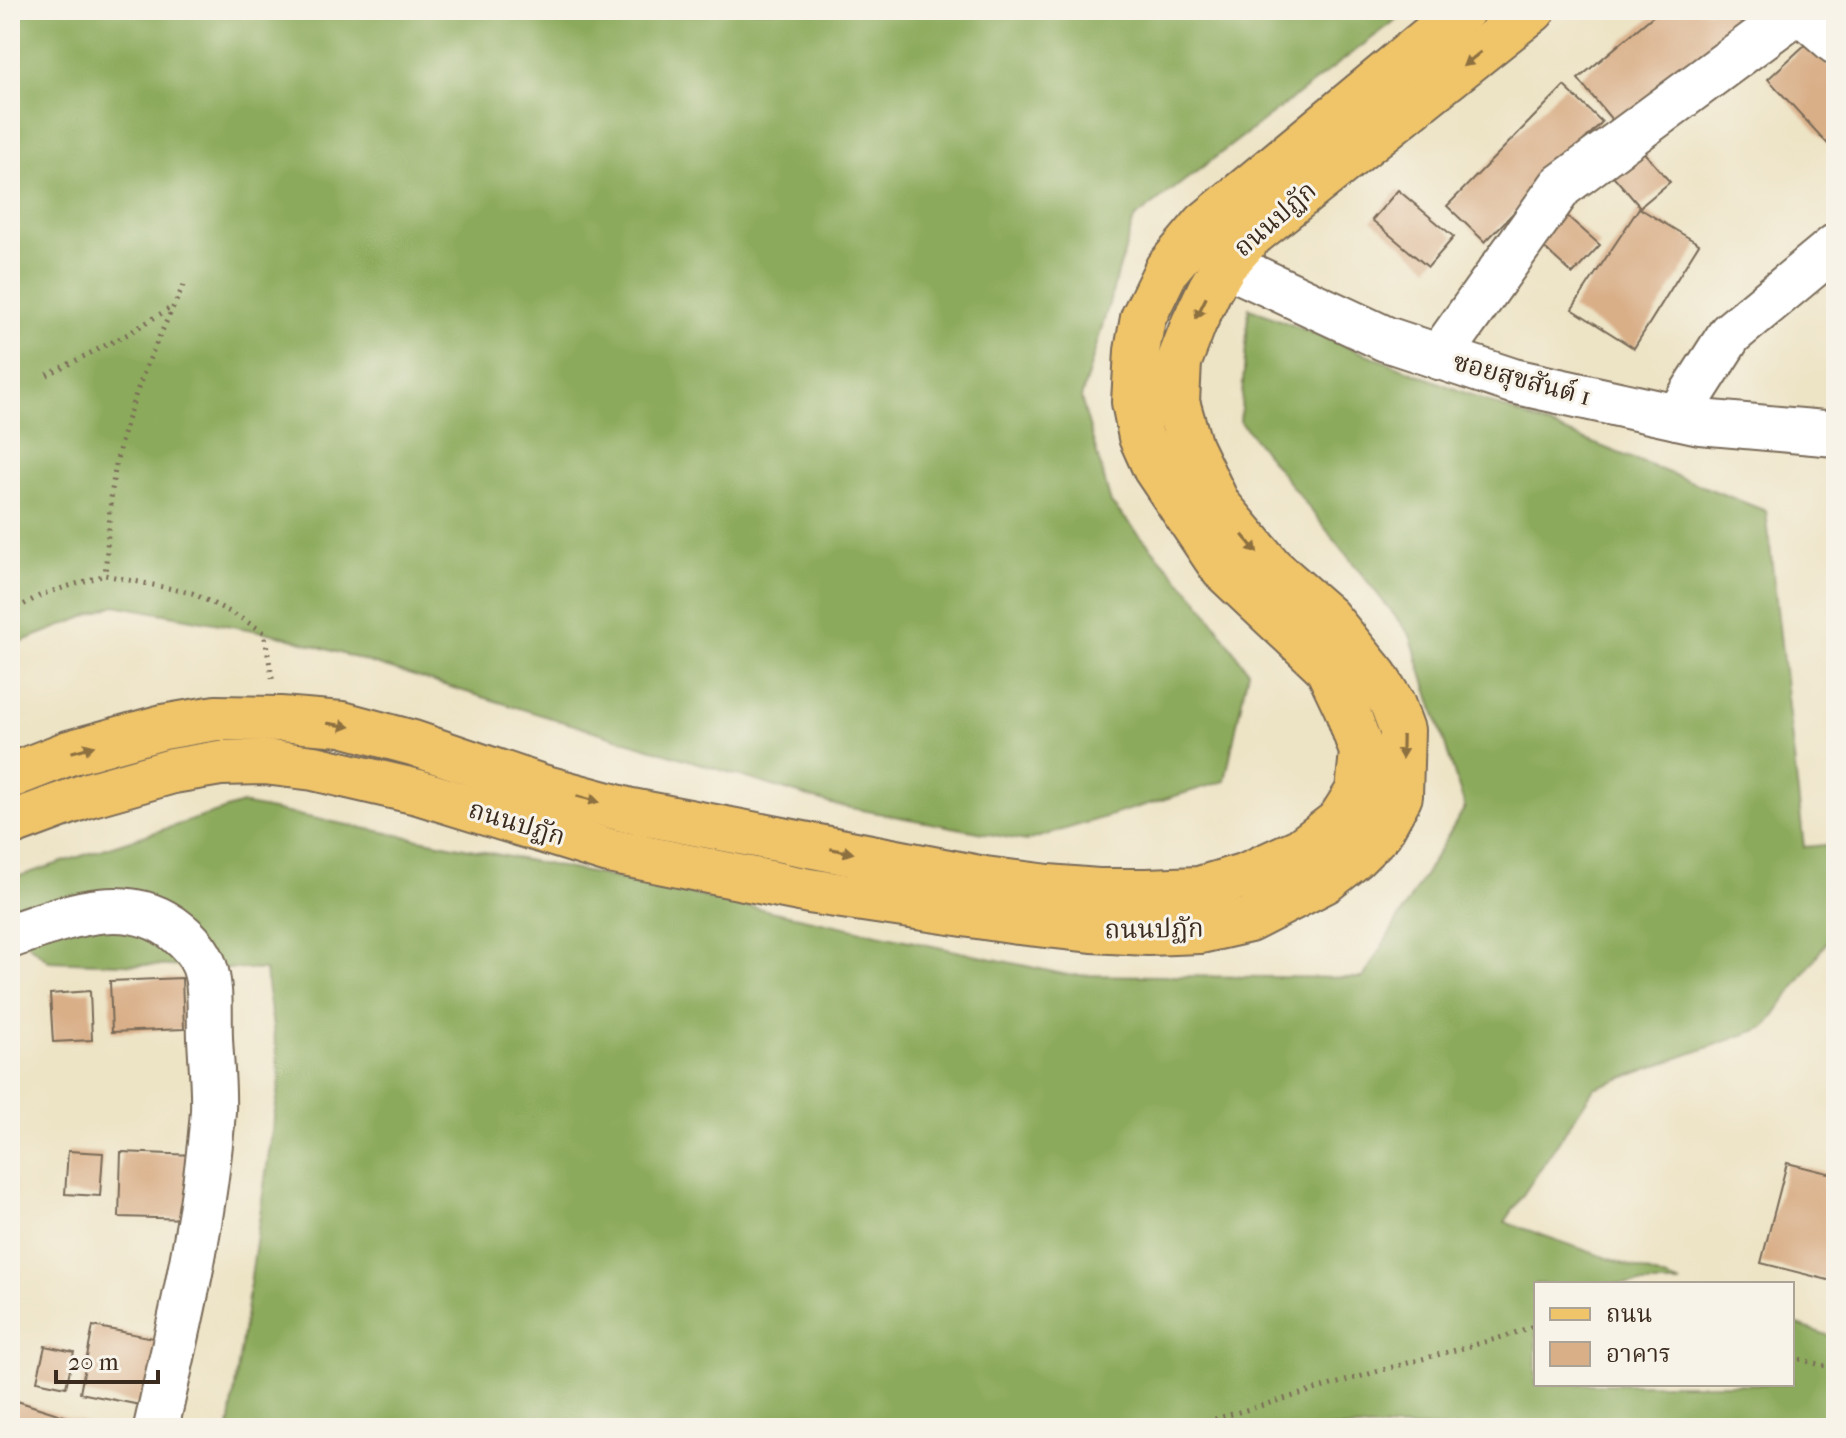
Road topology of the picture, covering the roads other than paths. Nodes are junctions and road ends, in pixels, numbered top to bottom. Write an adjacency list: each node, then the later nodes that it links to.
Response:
1 (1463, 10): 10 (main road, ถนนปฏัก, one-way to 1)
2 (1533, 10): 6 (main road, ถนนปฏัก, one-way to 6)
3 (1799, 10): 4 (street); 7 (street)
4 (1836, 42)
5 (1836, 246): 8 (street)
6 (1225, 264): 7 (street, ซอยสุขสันต์ 1); 11 (main road, ถนนปฏัก, one-way to 11)
7 (1439, 357): 8 (street, ซอยสุขสันต์ 1)
8 (1677, 417): 9 (street, ซอยสุขสันต์ 1)
9 (1836, 434)
10 (10, 776)
11 (10, 824)
12 (10, 936): 13 (street)
13 (156, 1428)

